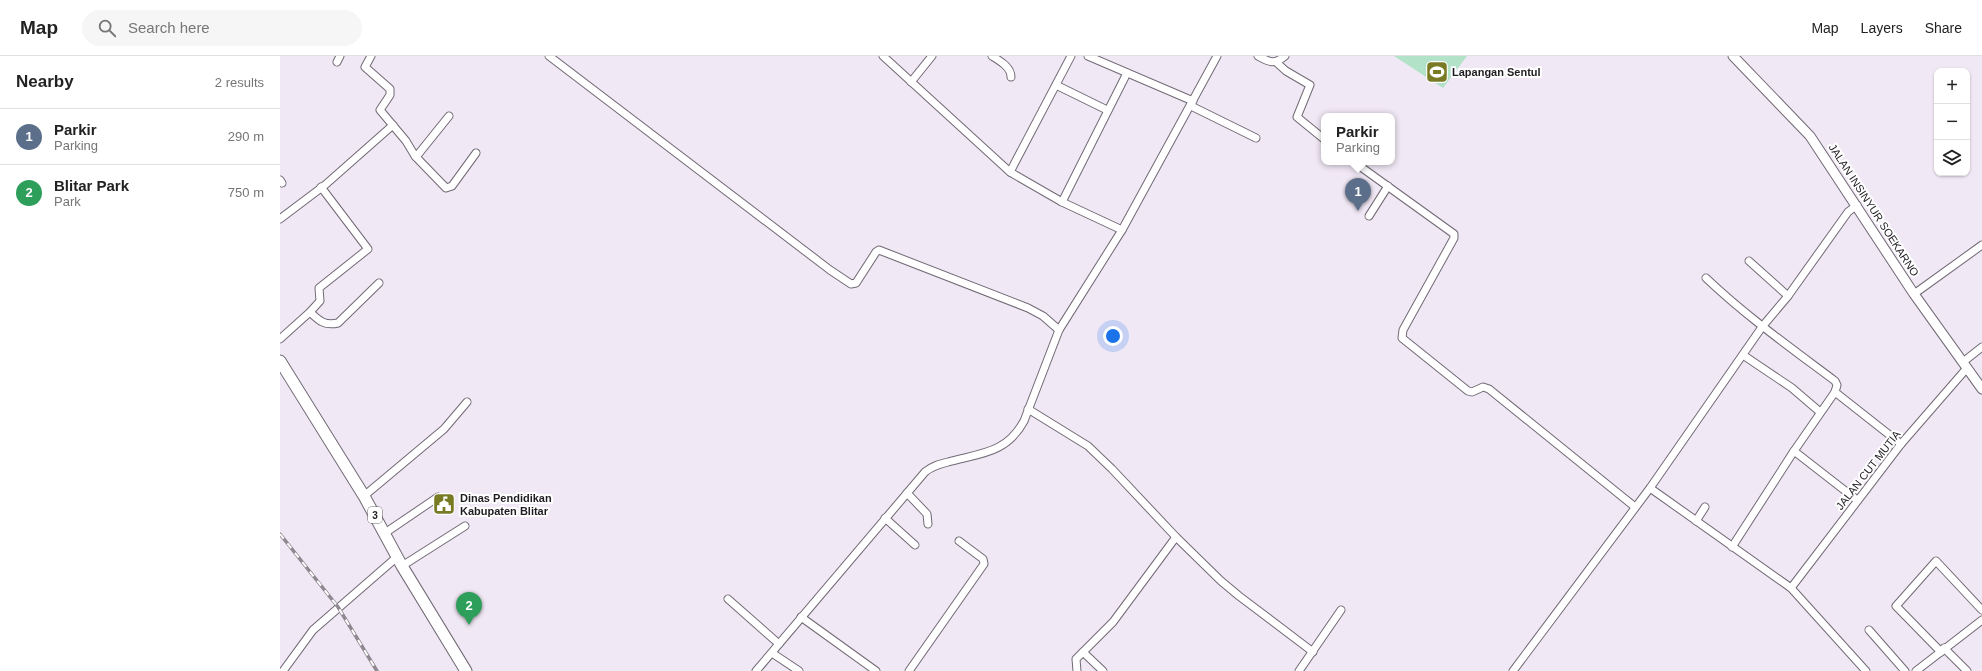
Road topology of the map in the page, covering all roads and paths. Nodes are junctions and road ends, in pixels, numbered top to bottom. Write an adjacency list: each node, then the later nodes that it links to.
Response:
1 (371, 56): 20 (street)
2 (549, 56): 42 (street)
3 (883, 56): 15 (street)
4 (932, 56): 15 (street)
5 (992, 56): 14 (street)
6 (1071, 56): 16 (street)
7 (1088, 56): 13 (street)
8 (1217, 56): 17 (street)
9 (1258, 56): 12 (street)
10 (1285, 56): 12 (street)
11 (1733, 56): 30 (main road, JALAN INSINYUR SOEKARNO)
12 (1276, 62): 21 (street)
13 (1127, 73): 17 (street); 18 (street)
14 (1011, 77)
15 (911, 82): 26 (street)
16 (1056, 85): 18 (street); 26 (street)
17 (1192, 103): 22 (street); 33 (street)
18 (1107, 110): 29 (street)
19 (450, 116): 24 (street)
20 (393, 125): 24 (street); 28 (street)
21 (1321, 137)
22 (1256, 138)
23 (476, 153): 24 (street)
24 (416, 157)
25 (1358, 165): 27 (street)
26 (1010, 172): 29 (street)
27 (1388, 186): 31 (street); 60 (street)
28 (321, 187): 32 (street); 40 (street)
29 (1062, 202): 33 (street)
30 (1857, 204): 38 (main road, JALAN INSINYUR SOEKARNO); 39 (street)
31 (1369, 216)
32 (280, 219)
33 (1122, 230): 42 (street)
34 (1982, 245): 38 (street)
35 (1749, 261): 39 (street)
36 (1706, 278): 41 (street)
37 (379, 283): 40 (street)
38 (1914, 294): 47 (main road, JALAN INSINYUR SOEKARNO)
39 (1788, 296): 41 (street)
40 (310, 312): 43 (street)
41 (1762, 327): 45 (street); 49 (street)
42 (1059, 330): 51 (street)
43 (280, 339)
44 (1982, 347): 47 (street, JALAN CUT MUTIA)
45 (1743, 355): 52 (street); 55 (street)
46 (280, 361): 57 (highway, 3)
47 (1965, 365): 48 (main road, JALAN INSINYUR SOEKARNO); 53 (street, JALAN CUT MUTIA)
48 (1982, 389)
49 (1835, 392): 52 (street); 53 (street)
50 (467, 402): 57 (street)
51 (1028, 409): 56 (street); 67 (street)
52 (1820, 412): 54 (street)
53 (1901, 444): 59 (street, JALAN CUT MUTIA)
54 (1794, 451): 59 (street); 70 (street)
55 (1650, 488): 60 (street); 63 (street)
56 (907, 493): 62 (street); 64 (street)
57 (364, 496): 66 (highway, 3)
58 (438, 497): 66 (street)
59 (1857, 500): 72 (street, JALAN CUT MUTIA)
60 (1635, 507): 94 (street)
61 (1705, 507): 63 (street)
62 (885, 518): 69 (street); 76 (street)
63 (1696, 521): 70 (street)
64 (928, 524)
65 (465, 526): 71 (street)
66 (386, 533): 71 (highway, 3)
67 (1176, 537): 81 (street); 82 (street)
68 (959, 541): 90 (street)
69 (915, 546)
70 (1732, 547): 72 (street)
71 (400, 561): 85 (street); 86 (highway, 3)
72 (1791, 588): 84 (street)
73 (728, 599): 79 (street)
74 (1341, 610): 82 (street)
75 (1982, 610): 80 (street)
76 (801, 617): 79 (street); 89 (street)
77 (1982, 620): 80 (street)
78 (1869, 630): 96 (street)
79 (779, 644): 83 (street)
80 (1943, 650): 97 (street); 98 (street)
81 (1083, 652): 91 (street); 92 (street)
82 (1313, 652): 93 (street)
83 (772, 653): 87 (street); 88 (street)
84 (1863, 668): 95 (street)
85 (283, 671)
86 (466, 671)
87 (756, 671)
88 (799, 671)
89 (876, 671)
90 (909, 671)
91 (1077, 671)
92 (1103, 671)
93 (1299, 671)
94 (1513, 671)
95 (1855, 671)
96 (1905, 671)
97 (1916, 671)
98 (1967, 671)

